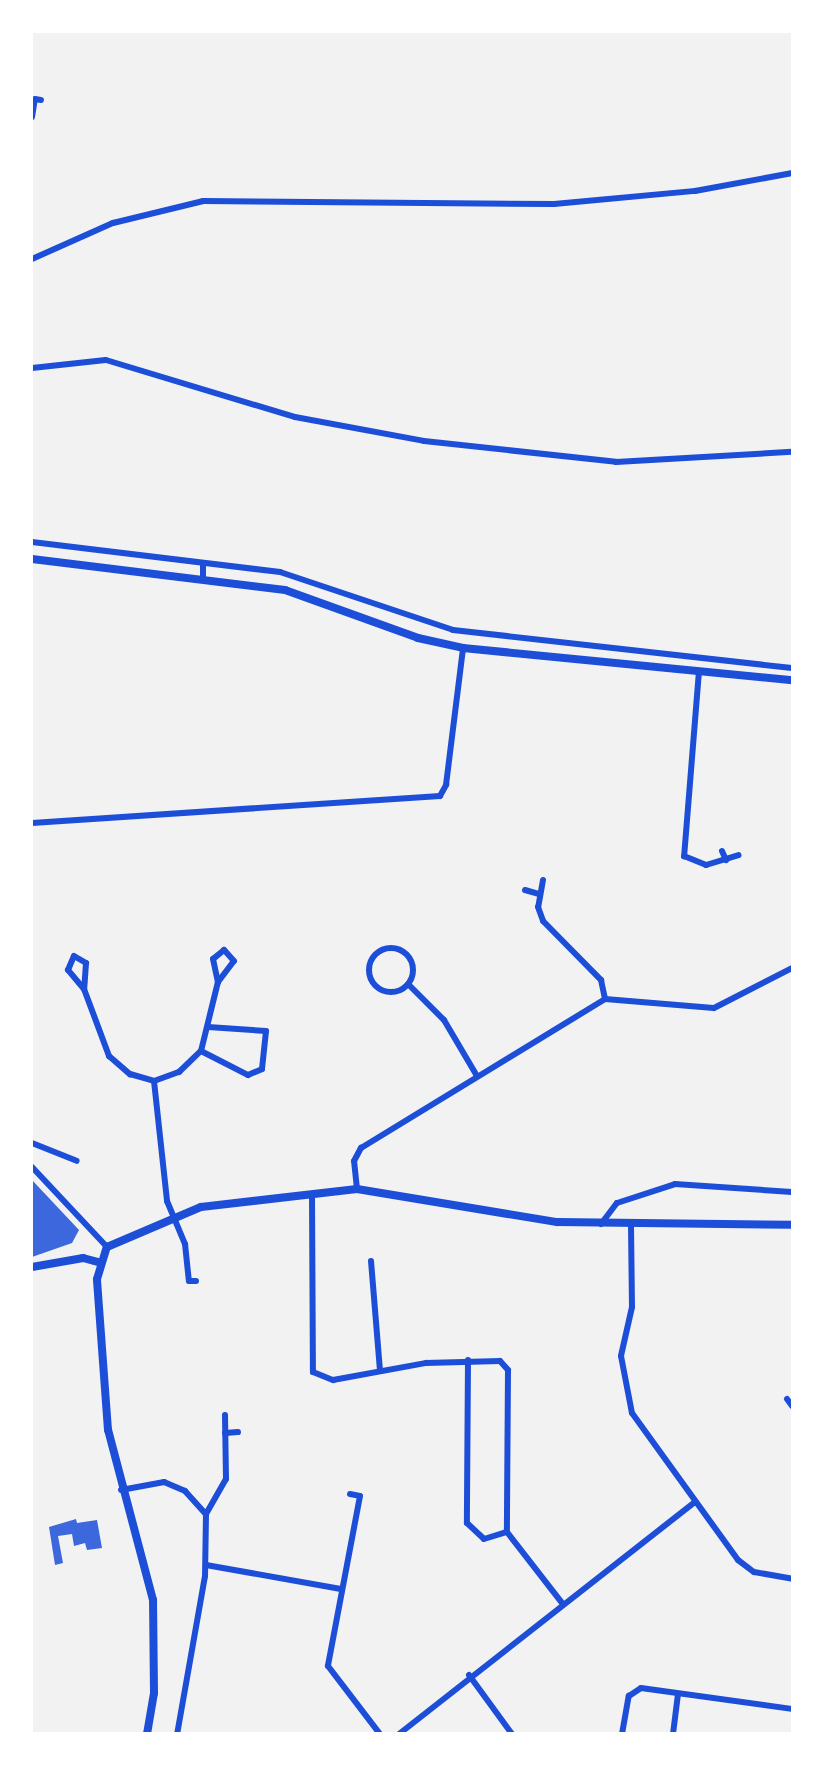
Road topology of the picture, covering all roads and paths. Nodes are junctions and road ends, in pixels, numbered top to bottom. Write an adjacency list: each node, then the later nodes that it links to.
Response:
1 (36, 100): 2 (street)
2 (32, 117)
3 (792, 173): 4 (street)
4 (32, 259)
5 (32, 368): 6 (street)
6 (792, 452)
7 (32, 542): 9 (street)
8 (32, 560): 10 (street)
9 (203, 563): 10 (street); 11 (street)
10 (203, 579): 12 (street)
11 (585, 645): 13 (street); 14 (street)
12 (463, 648): 13 (street); 17 (street)
13 (584, 660): 15 (street)
14 (792, 668)
15 (699, 671): 16 (street); 20 (street)
16 (792, 680)
17 (32, 823)
18 (722, 851): 20 (street)
19 (739, 855): 20 (street)
20 (726, 860)
21 (543, 880): 23 (street)
22 (525, 890): 23 (street)
23 (539, 894): 28 (street)
24 (792, 968): 28 (street)
25 (218, 982): 25 (street); 29 (street)
26 (408, 984): 26 (street); 31 (street)
27 (84, 989): 27 (street); 32 (street)
28 (605, 999): 31 (street)
29 (208, 1027): 30 (street); 30 (street)
30 (201, 1052): 32 (street)
31 (477, 1076): 36 (street)
32 (154, 1081): 39 (street)
33 (32, 1143): 34 (street)
34 (77, 1161)
35 (32, 1167): 43 (street)
36 (357, 1189): 38 (street); 41 (street)
37 (792, 1192): 41 (street)
38 (312, 1196): 39 (street); 49 (street)
39 (173, 1215): 43 (street); 47 (street)
40 (792, 1225): 42 (street)
41 (600, 1226): 42 (street)
42 (631, 1227): 57 (street)
43 (105, 1249): 45 (street)
44 (371, 1261): 49 (street)
45 (98, 1262): 46 (street); 55 (street)
46 (32, 1267)
47 (196, 1281)
48 (468, 1360): 49 (street); 59 (street); 59 (street)
49 (380, 1370)
50 (787, 1399): 51 (street)
51 (792, 1406)
52 (225, 1415): 54 (street)
53 (238, 1432): 54 (street)
54 (225, 1433): 58 (street)
55 (120, 1490): 58 (street); 67 (street)
56 (350, 1494): 62 (street)
57 (694, 1503): 61 (street); 63 (street)
58 (206, 1514): 60 (street)
59 (507, 1532): 63 (street)
60 (206, 1565): 62 (street); 68 (street)
61 (792, 1580)
62 (341, 1588): 69 (street)
63 (562, 1603): 64 (street)
64 (469, 1676): 70 (street); 71 (street)
65 (678, 1694): 66 (street); 72 (street); 73 (street)
66 (792, 1709)
67 (147, 1734)
68 (177, 1734)
69 (380, 1734)
70 (399, 1734)
71 (512, 1734)
72 (621, 1734)
73 (673, 1734)

